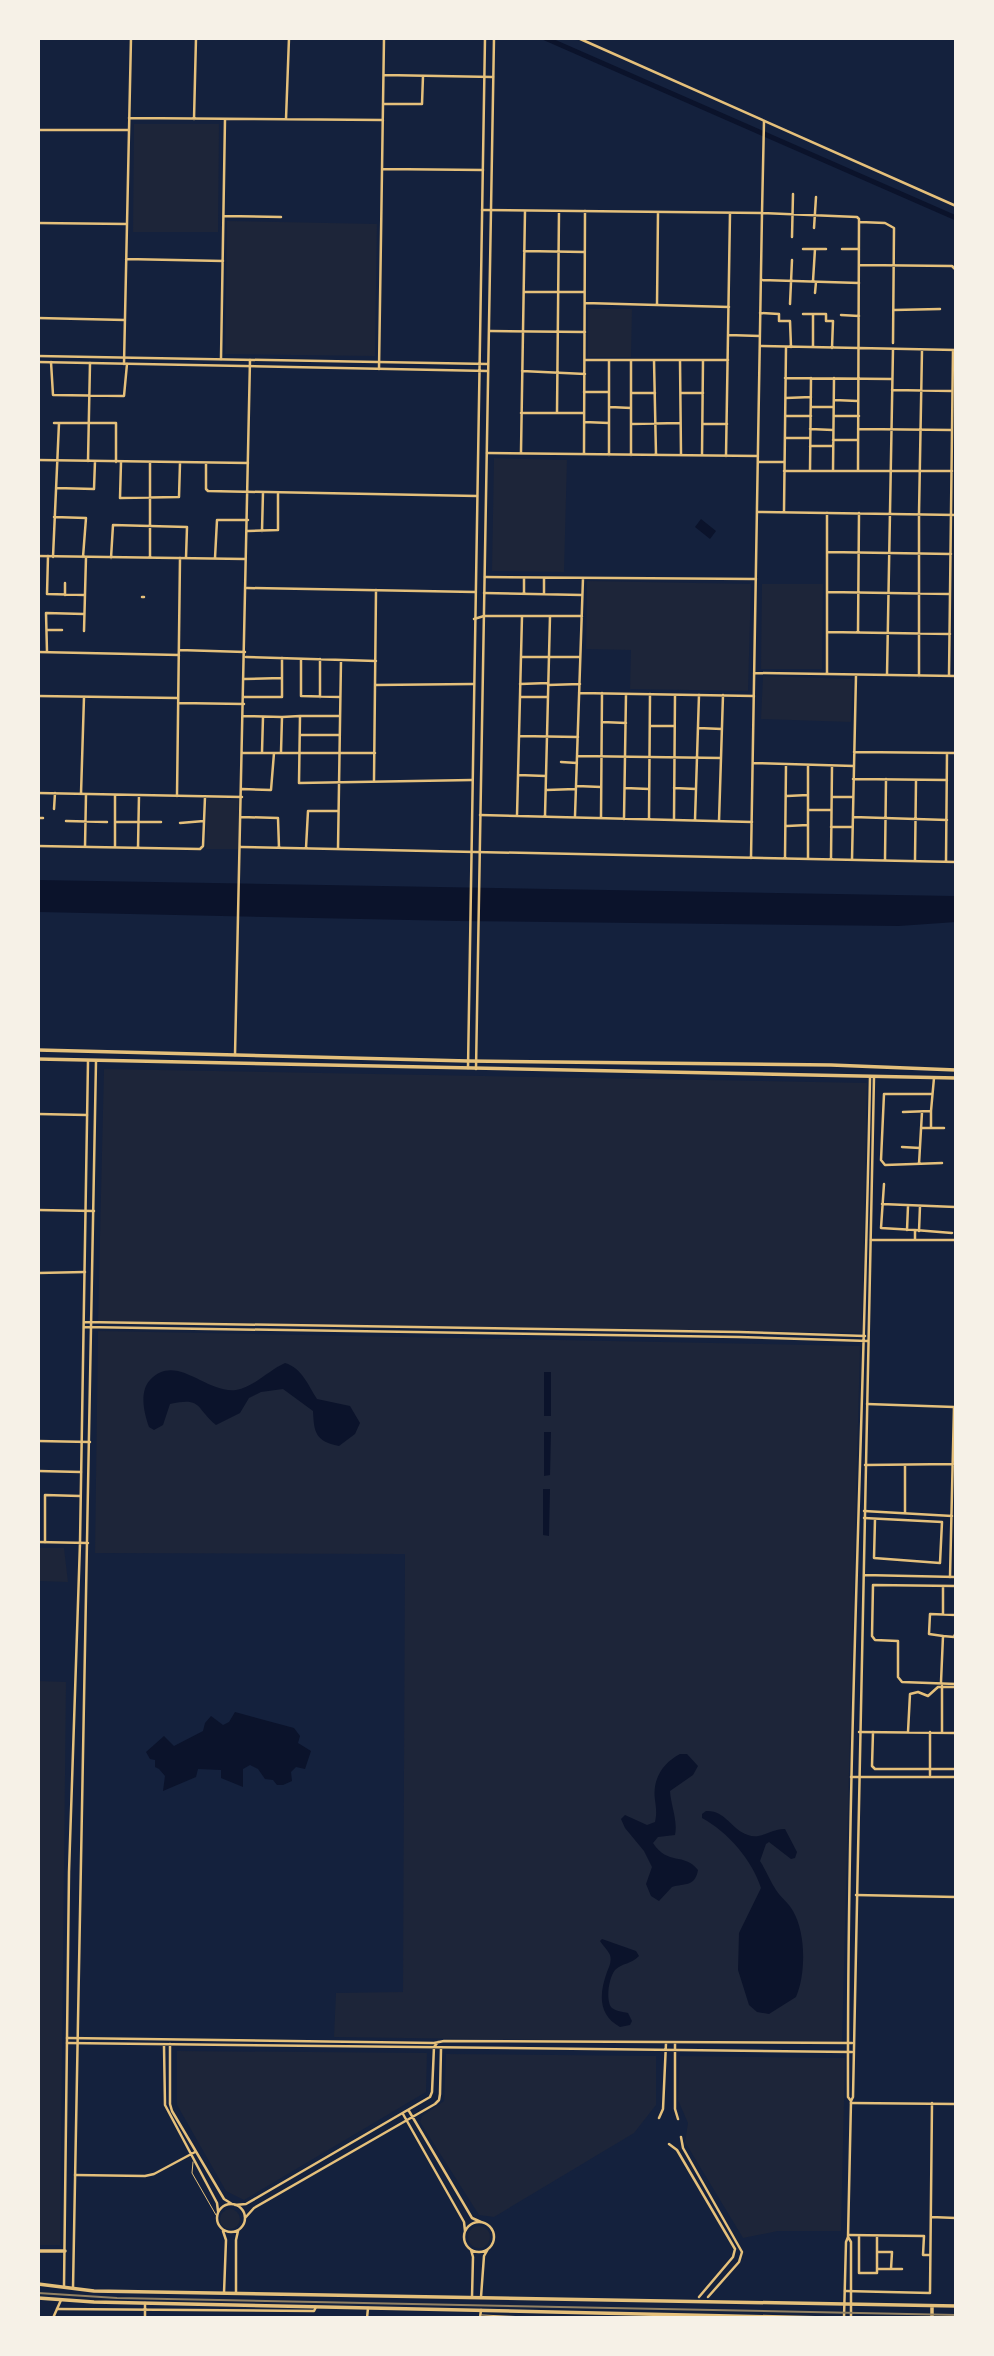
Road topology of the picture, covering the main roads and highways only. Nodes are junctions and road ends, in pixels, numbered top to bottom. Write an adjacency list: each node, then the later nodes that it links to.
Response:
1 (38, 1050): 2 (main road)
2 (177, 1053): 4 (main road); 5 (main road)
3 (38, 1059): 4 (main road)
4 (177, 1063): 7 (main road)
5 (814, 1066): 6 (main road); 7 (main road)
6 (956, 1070)
7 (814, 1075): 8 (main road)
8 (956, 1079)
9 (38, 2251): 10 (main road)
10 (65, 2251)
11 (38, 2284): 12 (main road)
12 (300, 2294): 14 (main road); 15 (main road)
13 (38, 2298): 14 (main road)
14 (300, 2306): 18 (main road)
15 (932, 2306): 16 (main road); 22 (main road)
16 (956, 2306)
17 (538, 2311): 18 (main road); 19 (main road); 20 (main road)
18 (481, 2314)
19 (626, 2315): 21 (main road)
20 (537, 2318)
21 (826, 2318)
22 (932, 2318)

